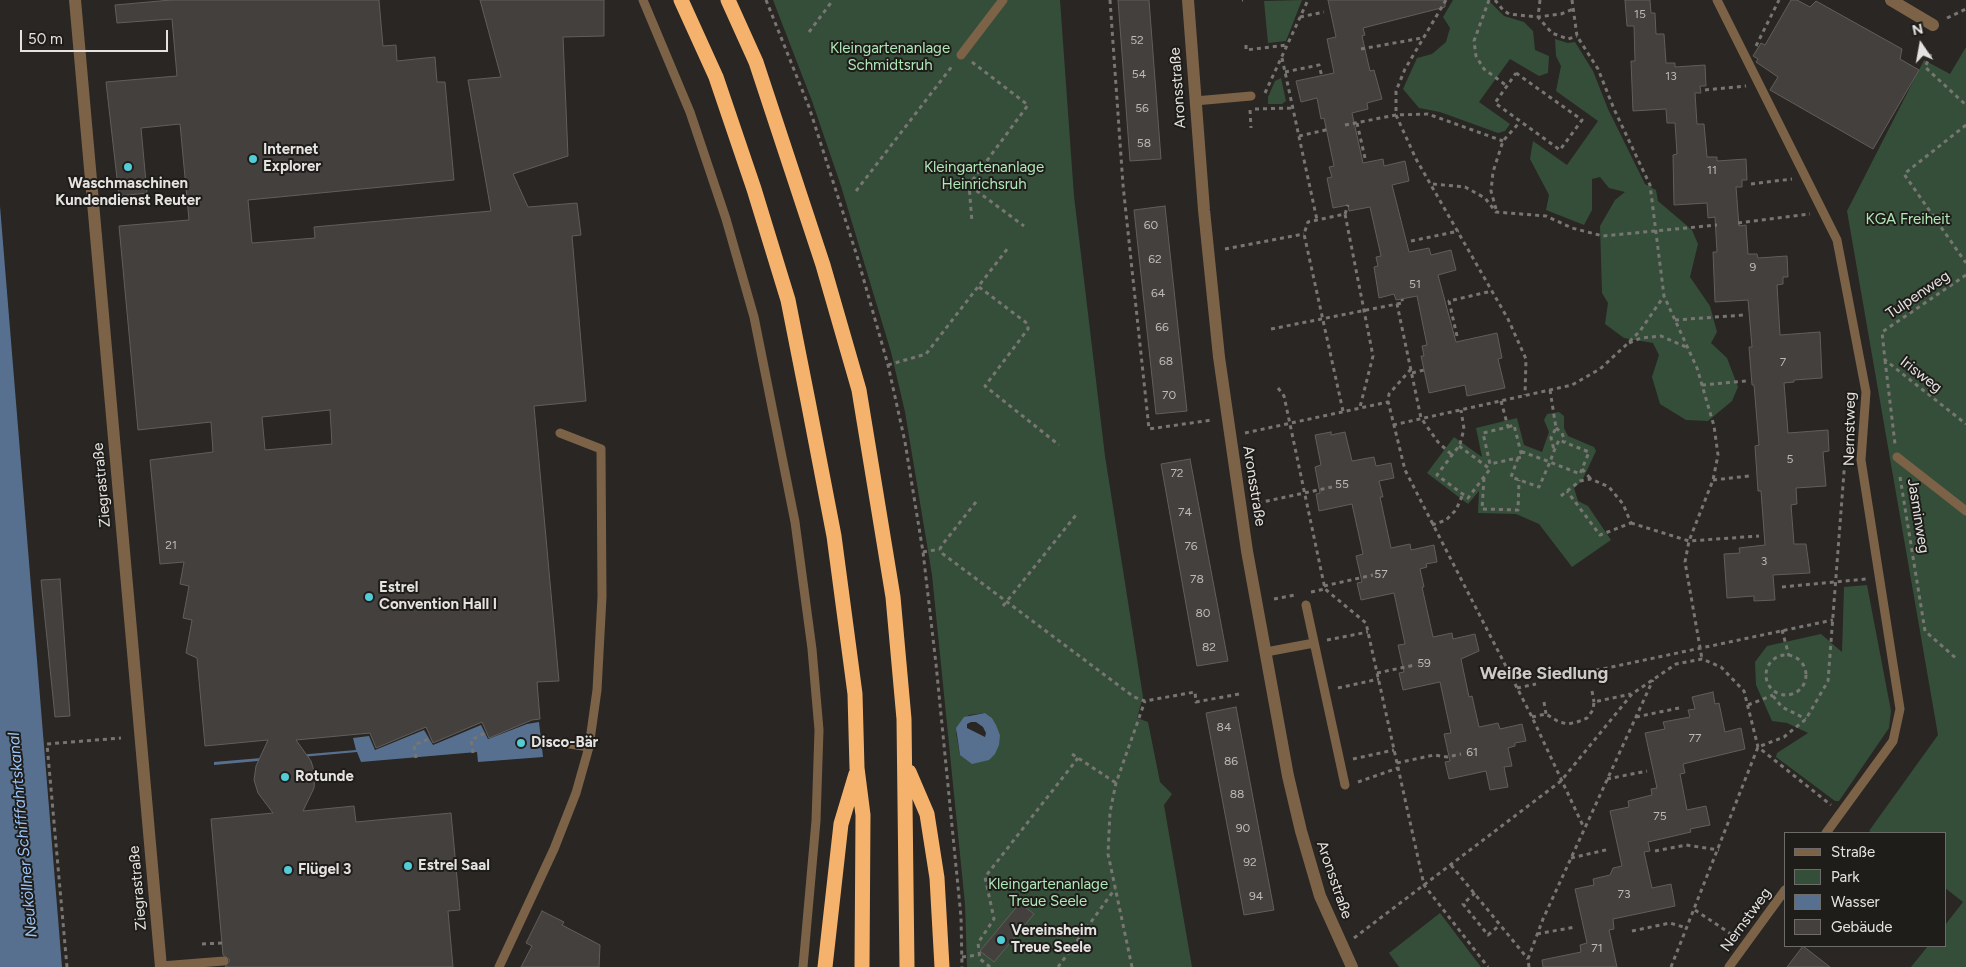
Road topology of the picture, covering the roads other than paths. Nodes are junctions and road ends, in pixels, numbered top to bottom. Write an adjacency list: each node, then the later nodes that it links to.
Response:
1 (75, 0): 27 (street, Ziegrastraße)
2 (643, 0): 30 (lane)
3 (681, 0): 22 (highway)
4 (728, 0): 21 (highway)
5 (1004, 0): 10 (lane)
6 (1188, 0): 12 (street, Aronsstraße)
7 (1717, 0): 24 (lane, Nernstweg)
8 (1891, 0): 9 (street)
9 (1933, 25)
10 (961, 55)
11 (1250, 96): 12 (lane)
12 (1195, 101): 18 (street, Aronsstraße)
13 (560, 433): 20 (lane)
14 (1897, 457): 15 (lane)
15 (1966, 511)
16 (1306, 604): 17 (lane)
17 (1314, 643): 18 (lane); 23 (lane)
18 (1266, 652): 28 (street, Aronsstraße)
19 (557, 742): 20 (lane)
20 (589, 747): 29 (lane)
21 (906, 764): 33 (highway); 34 (highway)
22 (858, 768): 31 (highway); 32 (highway)
23 (1345, 785)
24 (1827, 832)
25 (1784, 891): 35 (lane, Nernstweg)
26 (224, 961): 27 (lane)
27 (161, 966)
28 (1350, 966)
29 (498, 967)
30 (802, 967)
31 (825, 967)
32 (862, 967)
33 (907, 967)
34 (942, 967)
35 (1729, 967)

